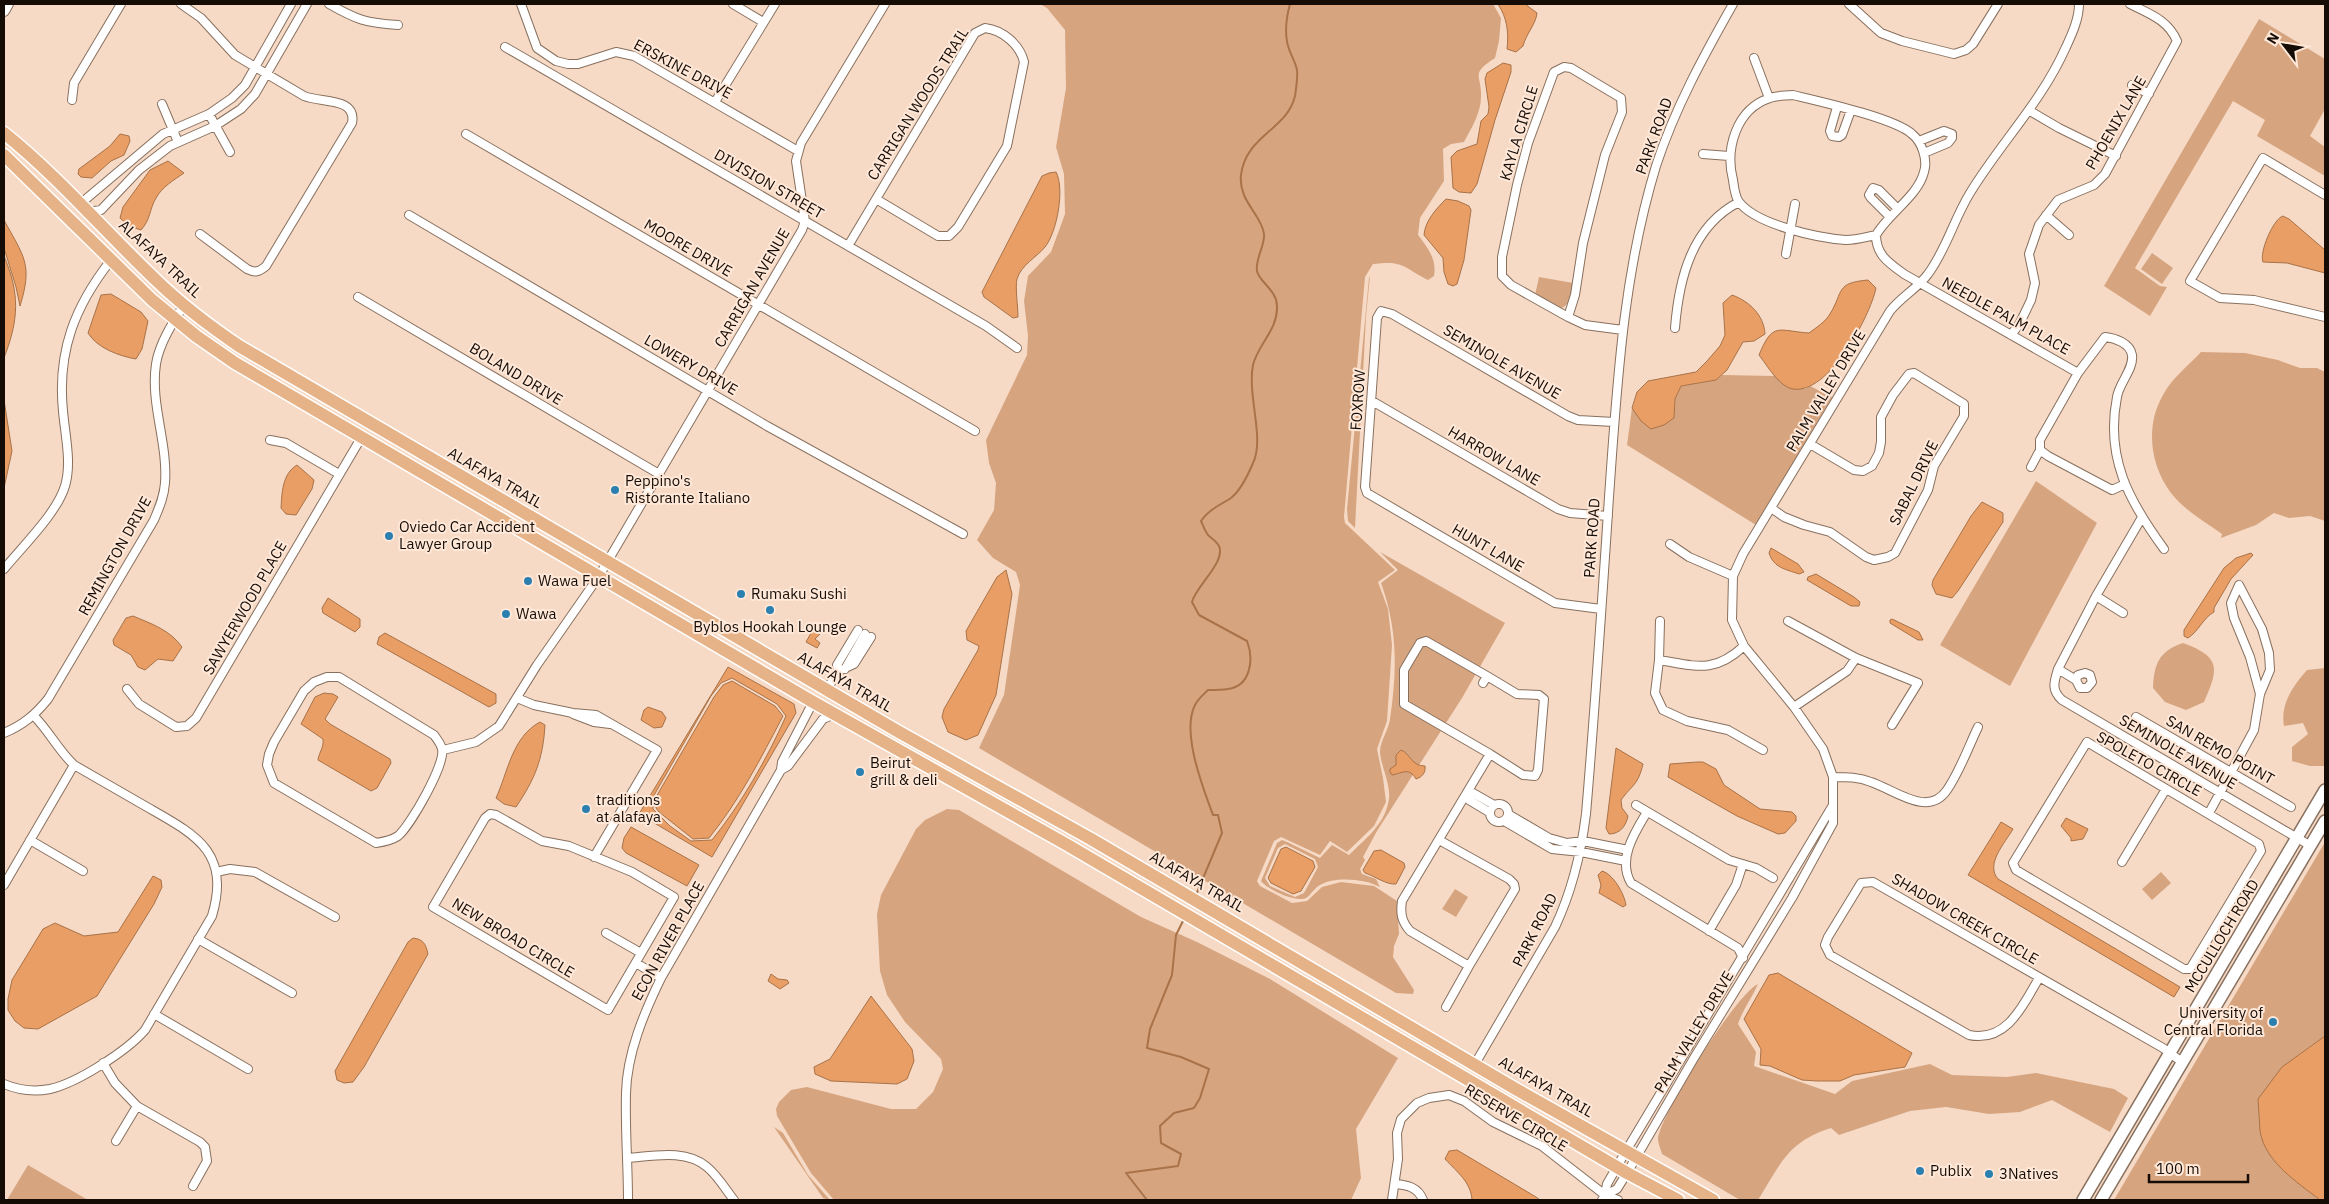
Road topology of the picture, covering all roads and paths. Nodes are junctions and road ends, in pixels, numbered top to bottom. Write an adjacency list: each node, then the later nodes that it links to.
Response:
1 (8, 4): 16 (street)
2 (121, 4): 26 (street)
3 (181, 4): 21 (street)
4 (291, 4): 21 (street)
5 (307, 4): 22 (street)
6 (329, 4): 18 (street)
7 (521, 4): 27 (street, ERSKINE DRIVE)
8 (733, 4): 17 (street)
9 (775, 4): 17 (street)
10 (885, 4): 39 (street, CARRIGAN AVENUE)
11 (1849, 4): 12 (street)
12 (1998, 4)
13 (2079, 4): 31 (street, PALM VALLEY DRIVE)
14 (2130, 4): 24 (street, PHOENIX LANE)
15 (1732, 6): 74 (street, PARK ROAD)
16 (4, 11)
17 (763, 22): 27 (street)
18 (398, 25)
19 (505, 47): 57 (street, DIVISION STREET)
20 (1754, 58): 25 (street)
21 (256, 68): 22 (street); 32 (street)
22 (267, 75): 33 (street); 59 (street)
23 (2132, 85): 24 (street)
24 (2149, 94): 44 (street, PHOENIX LANE)
25 (1769, 98): 29 (street); 43 (street)
26 (72, 100)
27 (715, 102): 39 (street, ERSKINE DRIVE)
28 (162, 104): 34 (street)
29 (1837, 107): 30 (street); 30 (street)
30 (1851, 110): 37 (street)
31 (2030, 111): 44 (street); 65 (street, PALM VALLEY DRIVE)
32 (209, 114): 33 (street); 34 (street)
33 (215, 126): 38 (street); 40 (street)
34 (173, 130): 38 (street); 46 (street)
35 (4, 133): 52 (main road, ALAFAYA TRAIL)
36 (466, 134): 68 (street, MOORE DRIVE)
37 (1919, 141): 41 (street); 41 (street)
38 (178, 142): 47 (street)
39 (798, 150): 57 (street, CARRIGAN AVENUE)
40 (230, 152)
41 (1924, 153): 53 (street)
42 (1703, 154): 43 (street)
43 (1729, 156): 50 (street)
44 (2116, 156): 55 (street, PHOENIX LANE)
45 (6, 157): 52 (main road); 64 (main road)
46 (110, 180): 47 (street); 52 (street)
47 (120, 190): 52 (street)
48 (2325, 195): 71 (street)
49 (876, 199): 49 (street, CARRIGAN WOODS TRAIL); 62 (street, CARRIGAN WOODS TRAIL)
50 (1739, 202): 58 (street); 73 (street)
51 (1795, 204): 58 (street)
52 (84, 208): 67 (main road, ALAFAYA TRAIL)
53 (1897, 208): 56 (street); 56 (street)
54 (409, 215): 78 (street, LOWERY DRIVE)
55 (2046, 215): 60 (street); 75 (street, PHOENIX LANE)
56 (1889, 216): 61 (street)
57 (805, 221): 62 (street, DIVISION STREET); 68 (street, CARRIGAN AVENUE)
58 (1791, 229): 61 (street); 63 (street)
59 (200, 234)
60 (2069, 235)
61 (1876, 236): 65 (street, NEEDLE PALM PLACE)
62 (848, 246): 76 (street, DIVISION STREET)
63 (1786, 254)
64 (111, 260): 72 (main road); 101 (street)
65 (1920, 284): 75 (street, NEEDLE PALM PLACE); 86 (street, PALM VALLEY DRIVE)
66 (358, 297): 91 (street, BOLAND DRIVE)
67 (184, 305): 72 (street, REMINGTON DRIVE); 82 (main road, ALAFAYA TRAIL)
68 (758, 305): 78 (street, CARRIGAN AVENUE); 83 (street, MOORE DRIVE)
69 (1382, 311): 80 (street, FOXROW); 81 (street, SEMINOLE AVENUE)
70 (1568, 317): 70 (street, KAYLA CIRCLE); 74 (street, KAYLA CIRCLE)
71 (2325, 317)
72 (175, 319): 79 (main road); 123 (street, REMINGTON DRIVE)
73 (1675, 328)
74 (1622, 330): 81 (street, PARK ROAD)
75 (2011, 335): 77 (street, NEEDLE PALM PLACE)
76 (1017, 348)
77 (2078, 373): 87 (street); 92 (street)
78 (708, 391): 91 (street, CARRIGAN AVENUE); 97 (street, LOWERY DRIVE)
79 (286, 393): 82 (main road); 84 (main road)
80 (1372, 401): 93 (street, FOXROW); 95 (street, HARROW LANE)
81 (1614, 422): 95 (street, PARK ROAD)
82 (372, 424): 89 (main road, ALAFAYA TRAIL)
83 (975, 431)
84 (361, 438): 89 (main road); 90 (street, SAWYERWOOD PLACE); 102 (main road)
85 (270, 440): 90 (street)
86 (1810, 444): 94 (street, PALM VALLEY DRIVE); 94 (street, SABAL DRIVE)
87 (2040, 450): 88 (street); 92 (street)
88 (2031, 467)
89 (447, 468): 100 (main road, ALAFAYA TRAIL)
90 (339, 474): 116 (street, SAWYERWOOD PLACE)
91 (659, 474): 100 (street, CARRIGAN AVENUE)
92 (2124, 485): 96 (street)
93 (1367, 493): 105 (street, HUNT LANE)
94 (1771, 508): 103 (street, PALM VALLEY DRIVE)
95 (1608, 516): 105 (street, PARK ROAD)
96 (2141, 519): 99 (street); 104 (street)
97 (963, 534)
98 (1670, 544): 103 (street)
99 (2164, 549)
100 (607, 562): 102 (street, CARRIGAN AVENUE); 117 (main road, ALAFAYA TRAIL)
101 (4, 569)
102 (599, 576): 111 (main road); 119 (street, CARRIGAN AVENUE)
103 (1733, 576): 110 (street, PALM VALLEY DRIVE)
104 (2096, 596): 106 (street); 114 (street)
105 (1601, 609): 152 (street, PARK ROAD)
106 (2123, 613)
107 (1660, 621): 113 (street)
108 (1788, 622): 112 (street)
109 (865, 634): 117 (street)
110 (1744, 646): 113 (street); 121 (street, PALM VALLEY DRIVE)
111 (738, 657): 117 (main road); 120 (main road)
112 (1856, 658): 121 (street); 125 (street)
113 (1659, 660): 130 (street)
114 (2058, 669): 115 (street); 138 (street, SEMINOLE AVENUE)
115 (2076, 680)
116 (128, 690)
117 (826, 690): 127 (main road, ALAFAYA TRAIL)
118 (2260, 694): 118 (street); 134 (street)
119 (517, 698): 129 (street, CARRIGAN AVENUE); 159 (street)
120 (813, 702): 122 (main road); 127 (main road); 133 (street, ECON RIVER PLACE)
121 (1794, 707): 135 (street, PALM VALLEY DRIVE)
122 (835, 714): 133 (street, ECON RIVER PLACE); 153 (main road)
123 (34, 716): 128 (street, REMINGTON DRIVE); 132 (street)
124 (2136, 717): 134 (street, SAN REMO POINT)
125 (1892, 725)
126 (1978, 727): 135 (street)
127 (899, 732): 149 (main road, ALAFAYA TRAIL)
128 (4, 733)
129 (442, 750): 129 (street)
130 (1763, 750)
131 (1490, 754): 131 (street); 139 (street)
132 (74, 764): 150 (street); 164 (street)
133 (780, 770): 179 (street, ECON RIVER PLACE)
134 (2232, 773): 138 (street); 142 (street, SAN REMO POINT)
135 (1834, 778): 140 (street, PALM VALLEY DRIVE)
136 (2166, 789): 145 (street, SPOLETO CIRCLE); 145 (street, SPOLETO CIRCLE); 161 (street)
137 (2325, 790): 148 (main road, MCCULLOCH ROAD)
138 (2221, 793): 145 (street); 148 (street, SEMINOLE AVENUE)
139 (1467, 794): 143 (street); 151 (street)
140 (1833, 805): 165 (street, PALM VALLEY DRIVE); 167 (street, PALM VALLEY DRIVE)
141 (1636, 806): 144 (street)
142 (2291, 807)
143 (1492, 809): 146 (street); 146 (street)
144 (1647, 812): 156 (street); 162 (street)
145 (2209, 813)
146 (1506, 818): 152 (street); 157 (street)
147 (2325, 821): 155 (main road, MCCULLOCH ROAD)
148 (2297, 838): 155 (street, SEMINOLE AVENUE); 185 (main road, MCCULLOCH ROAD)
149 (1091, 839): 153 (main road); 175 (main road, ALAFAYA TRAIL)
150 (30, 840): 163 (street); 168 (street)
151 (1439, 840): 178 (street); 178 (street)
152 (1583, 841): 154 (street); 157 (street, PARK ROAD)
153 (1064, 842): 177 (main road)
154 (1604, 845): 156 (street); 158 (street)
155 (2311, 846): 187 (main road, MCCULLOCH ROAD)
156 (1628, 850): 160 (street)
157 (1581, 852): 158 (street); 188 (street, PARK ROAD)
158 (1602, 856): 160 (street)
159 (594, 857): 173 (street, NEW BROAD CIRCLE); 176 (street, NEW BROAD CIRCLE)
160 (1626, 861): 170 (street)
161 (2122, 862)
162 (1743, 864): 166 (street); 170 (street)
163 (83, 871)
164 (216, 872): 169 (street); 172 (street)
165 (1794, 873): 167 (street); 174 (street, PALM VALLEY DRIVE)
166 (1773, 878)
167 (1803, 878): 193 (street, PALM VALLEY DRIVE)
168 (4, 885)
169 (335, 917)
170 (1708, 931): 174 (street)
171 (606, 933): 173 (street)
172 (198, 939): 181 (street); 183 (street)
173 (641, 953): 176 (street, NEW BROAD CIRCLE)
174 (1743, 958): 193 (street, PALM VALLEY DRIVE)
175 (1298, 960): 177 (main road); 188 (main road, ALAFAYA TRAIL)
176 (636, 963): 179 (street)
177 (1274, 965): 184 (main road)
178 (1469, 966): 182 (street)
179 (661, 978): 194 (street, ECON RIVER PLACE)
180 (2039, 978): 180 (street, SHADOW CREEK CIRCLE); 185 (street, SHADOW CREEK CIRCLE)
181 (292, 993)
182 (1446, 1007)
183 (154, 1014): 186 (street); 189 (street)
184 (1388, 1033): 188 (main road); 195 (main road)
185 (2170, 1053): 187 (street, SHADOW CREEK CIRCLE); 196 (main road, MCCULLOCH ROAD)
186 (103, 1062): 190 (street); 191 (street)
187 (2182, 1062): 199 (main road, MCCULLOCH ROAD)
188 (1475, 1064): 193 (main road, ALAFAYA TRAIL)
189 (248, 1069)
190 (4, 1084)
191 (137, 1106): 192 (street); 198 (street)
192 (116, 1141)
193 (1631, 1153): 195 (street, PALM VALLEY DRIVE); 207 (main road, ALAFAYA TRAIL)
194 (628, 1158): 201 (street, ECON RIVER PLACE); 202 (street)
195 (1622, 1170): 200 (street, PALM VALLEY DRIVE); 206 (main road)
196 (2095, 1179): 199 (street); 208 (main road, MCCULLOCH ROAD)
197 (1394, 1184): 200 (street, RESERVE CIRCLE); 203 (street, RESERVE CIRCLE); 204 (street)
198 (193, 1186)
199 (2109, 1188): 209 (main road, MCCULLOCH ROAD)
200 (1604, 1198): 205 (street, RESERVE CIRCLE)
201 (628, 1200)
202 (734, 1200)
203 (1392, 1200)
204 (1423, 1200)
205 (1618, 1200)
206 (1678, 1200)
207 (1713, 1200)
208 (2083, 1200)
209 (2101, 1200)

